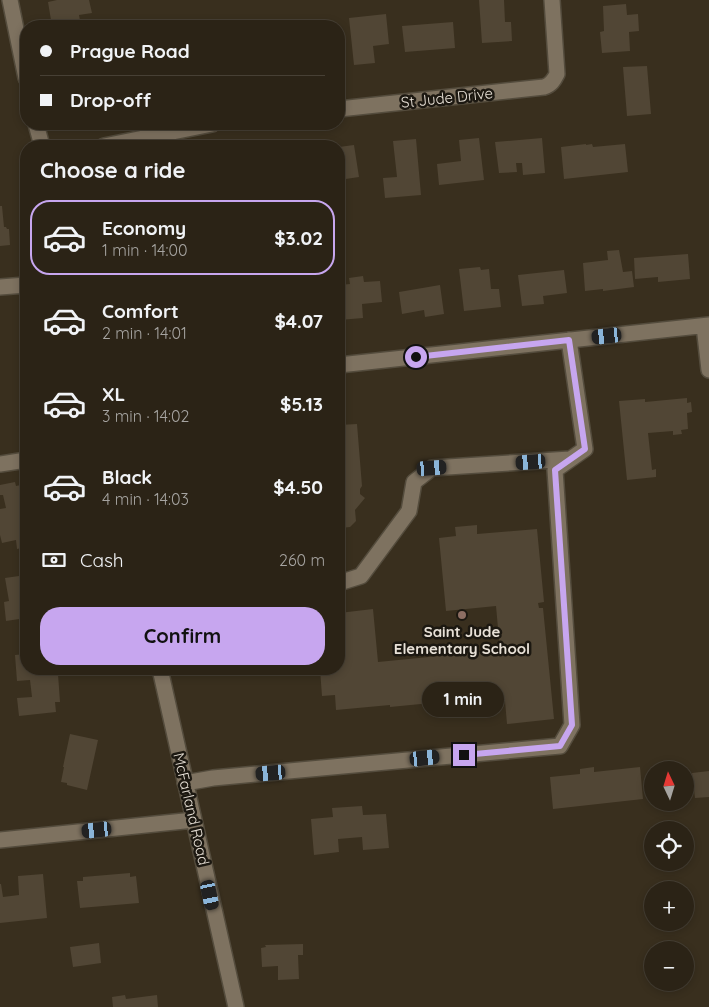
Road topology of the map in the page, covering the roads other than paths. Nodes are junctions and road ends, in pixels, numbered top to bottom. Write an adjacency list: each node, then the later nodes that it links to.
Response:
1 (10, 0): 3 (street)
2 (552, 0): 4 (street, St Jude Drive)
3 (20, 49)
4 (345, 108)
5 (183, 130): 6 (street)
6 (133, 140)
7 (20, 285): 8 (street)
8 (0, 287)
9 (707, 325): 10 (street); 12 (street)
10 (569, 340): 11 (street); 13 (street)
11 (345, 364)
12 (709, 370)
13 (570, 459): 16 (street); 18 (street)
14 (20, 461): 15 (street)
15 (0, 464)
16 (345, 581)
17 (161, 675): 18 (street, McFarland Road)
18 (185, 784): 19 (street, McFarland Road)
19 (194, 820): 20 (street); 21 (street, McFarland Road)
20 (0, 840)
21 (236, 1007)

